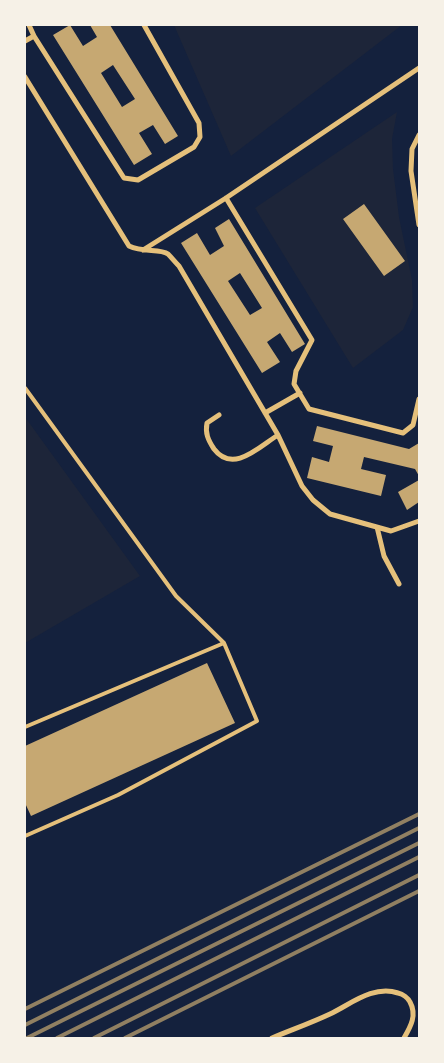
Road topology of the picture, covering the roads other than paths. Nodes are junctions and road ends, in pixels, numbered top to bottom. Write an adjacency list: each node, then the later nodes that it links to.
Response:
1 (29, 25): 3 (street)
2 (144, 25): 3 (street)
3 (34, 36): 4 (street)
4 (25, 40)
5 (419, 68): 8 (street)
6 (25, 77): 10 (street)
7 (419, 135): 9 (street)
8 (226, 198): 10 (street); 12 (street)
9 (419, 226)
10 (142, 251): 14 (street)
11 (25, 388): 20 (lane)
12 (300, 393): 13 (street); 14 (street)
13 (419, 399)
14 (265, 413): 16 (street)
15 (219, 415): 16 (street)
16 (278, 435): 18 (street)
17 (419, 521): 18 (street)
18 (377, 527): 19 (street)
19 (399, 584)
20 (224, 643): 21 (lane); 22 (lane)
21 (25, 727)
22 (25, 836)
23 (272, 1038): 24 (street)
24 (404, 1038)

